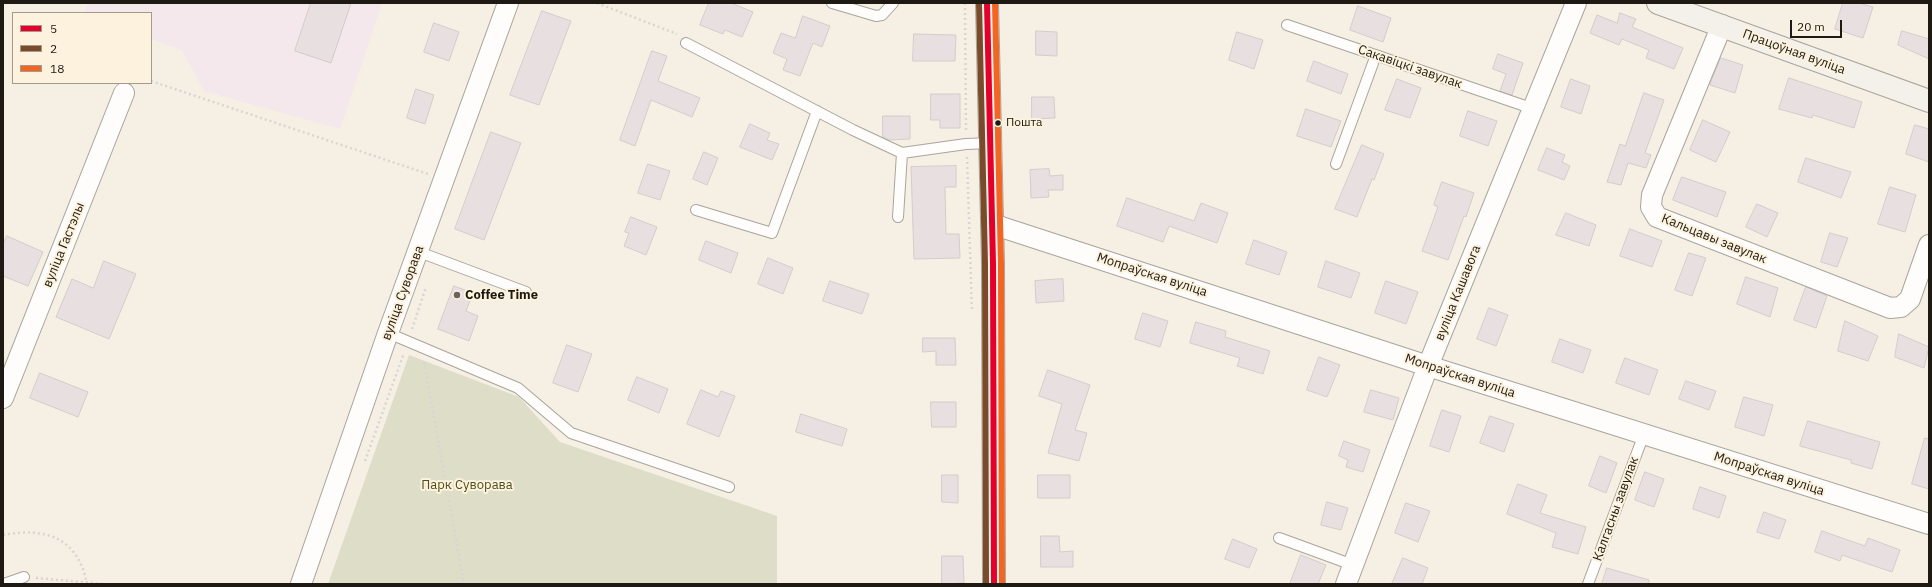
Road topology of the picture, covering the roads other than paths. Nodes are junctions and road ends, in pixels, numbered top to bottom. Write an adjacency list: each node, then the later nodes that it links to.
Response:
1 (508, 3): 22 (street, вуліца Суворава)
2 (832, 3): 3 (lane)
3 (893, 3)
4 (987, 3): 15 (main road)
5 (1576, 3): 13 (street, вуліца Кашавога)
6 (1658, 3): 8 (main road, Працоўная вуліца)
7 (1287, 25): 10 (lane, Сакавіцкі завулак)
8 (1722, 25): 12 (main road, Працоўная вуліца); 21 (street, Кальцавы завулак)
9 (686, 43): 14 (lane)
10 (1376, 55): 13 (lane, Сакавіцкі завулак); 17 (lane)
11 (124, 93): 26 (street, вуліца Гастэлы)
12 (1929, 101)
13 (1534, 109): 25 (street, вуліца Кашавога)
14 (817, 111): 16 (lane); 18 (lane)
15 (991, 143): 16 (lane); 20 (main road)
16 (902, 153): 19 (lane)
17 (1336, 164)
18 (696, 210)
19 (898, 218)
20 (992, 224): 25 (street, Мопраўская вуліца); 35 (main road)
21 (1929, 245)
22 (419, 252): 23 (lane); 24 (street, вуліца Суворава)
23 (526, 292)
24 (388, 333): 28 (lane); 34 (street, вуліца Суворава)
25 (1428, 366): 27 (street, Мопраўская вуліца); 31 (street, вуліца Кашавога)
26 (3, 398)
27 (1644, 434): 29 (street, Мопраўская вуліца); 37 (lane, Калгасны завулак)
28 (729, 487)
29 (1929, 524)
30 (1279, 538): 31 (lane)
31 (1353, 565): 36 (street, вуліца Кашавога)
32 (24, 577): 33 (lane)
33 (4, 584)
34 (301, 584)
35 (994, 584)
36 (1346, 584)
37 (1588, 584)

